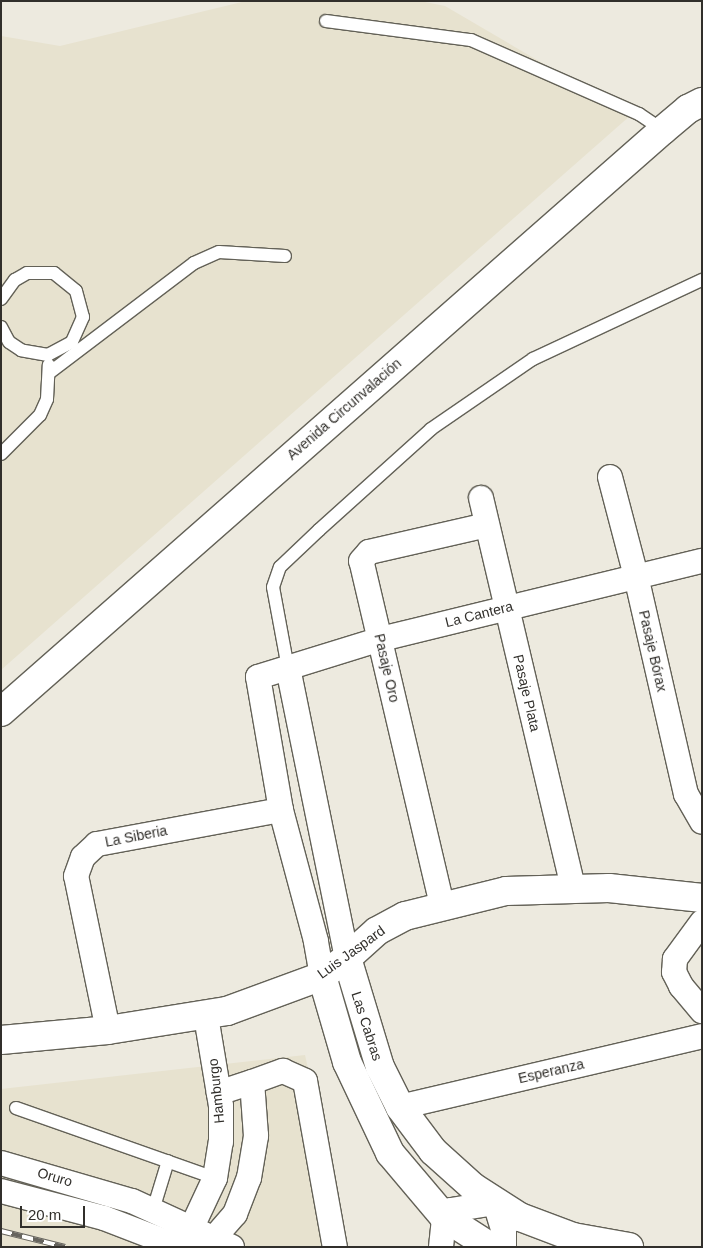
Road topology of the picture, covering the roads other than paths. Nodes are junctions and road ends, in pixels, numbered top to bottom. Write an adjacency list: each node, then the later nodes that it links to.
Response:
1 (326, 21): 3 (lane)
2 (697, 99): 3 (main road, Avenida Circunvalación)
3 (663, 130): 20 (main road, Avenida Circunvalación)
4 (285, 256): 9 (lane)
5 (702, 280): 18 (lane)
6 (1, 299): 8 (lane)
7 (1, 328): 8 (lane)
8 (48, 355): 9 (lane)
9 (49, 374): 10 (lane)
10 (1, 454)
11 (610, 478): 15 (street, Pasaje Bórax)
12 (481, 498): 13 (street, Pasaje Plata)
13 (487, 525): 16 (street, Pasaje Plata); 17 (street, Pasaje Oro)
14 (702, 561): 15 (street, La Cantera)
15 (636, 576): 16 (street, La Cantera); 22 (street, Pasaje Bórax)
16 (506, 606): 17 (street, La Cantera); 23 (street, Pasaje Plata)
17 (381, 639): 18 (street, La Cantera); 25 (street, Pasaje Oro)
18 (288, 668): 19 (street, La Cantera); 27 (street, Las Cabras)
19 (258, 677): 21 (street, Las Cabras)
20 (1, 712)
21 (281, 810): 28 (street, Las Cabras); 31 (street, La Siberia)
22 (702, 822)
23 (573, 888): 24 (main road, Luis Jaspard); 25 (main road, Luis Jaspard)
24 (702, 898)
25 (442, 905): 27 (main road, Luis Jaspard)
26 (702, 922): 29 (street)
27 (347, 958): 28 (main road, Luis Jaspard); 36 (main road, Las Cabras)
28 (322, 976): 30 (main road, Luis Jaspard); 44 (main road, Las Cabras)
29 (702, 1011)
30 (206, 1016): 31 (main road, Luis Jaspard); 35 (street, Hamburgo)
31 (108, 1030): 33 (main road, Luis Jaspard)
32 (702, 1036): 36 (street, Esperanza)
33 (1, 1040)
34 (252, 1082): 35 (street); 46 (street); 48 (street)
35 (219, 1093): 40 (street, Hamburgo)
36 (400, 1107): 42 (main road, Las Cabras)
37 (16, 1108): 38 (lane)
38 (168, 1161): 40 (lane); 43 (lane)
39 (1, 1164): 43 (street, Oruro)
40 (215, 1178): 45 (street, Hamburgo)
41 (1, 1190): 47 (street, Oruro)
42 (495, 1203): 44 (street); 51 (street); 52 (main road, Las Cabras)
43 (153, 1210): 45 (street, Oruro)
44 (444, 1217): 49 (street); 50 (main road, Las Cabras)
45 (192, 1227): 46 (street, Oruro); 47 (street, Hamburgo)
46 (223, 1242): 47 (street)
47 (178, 1247)
48 (334, 1247)
49 (441, 1247)
50 (492, 1247)
51 (504, 1247)
52 (629, 1247)

